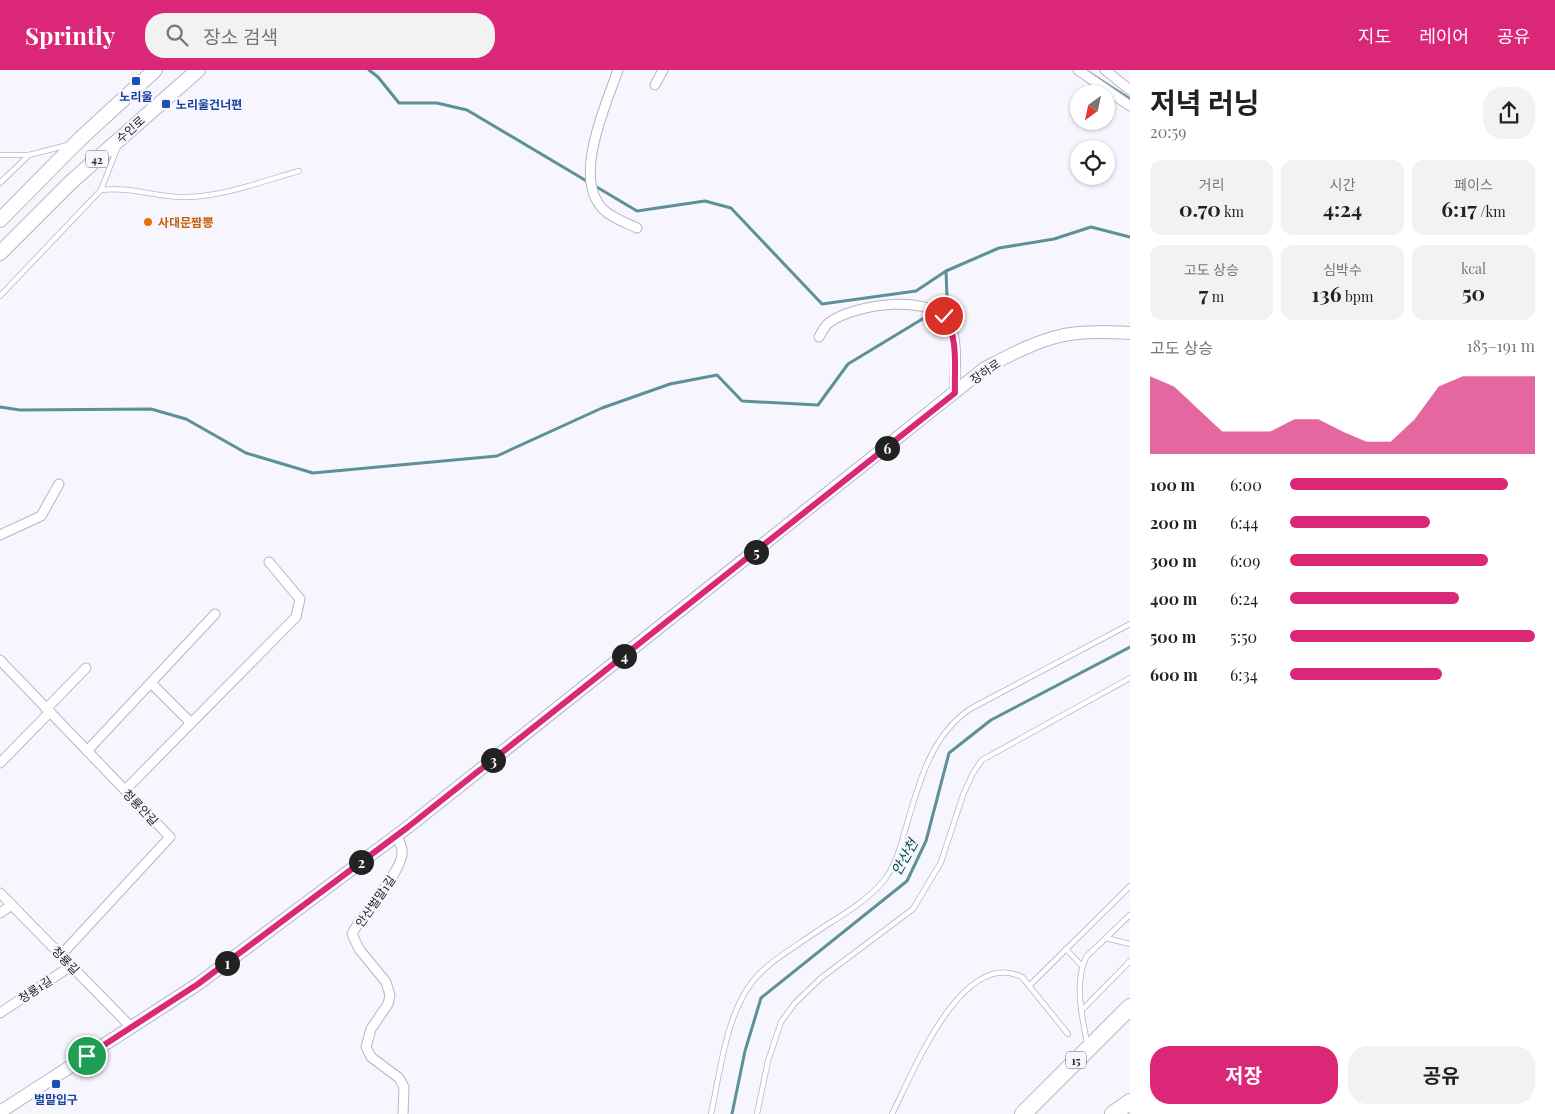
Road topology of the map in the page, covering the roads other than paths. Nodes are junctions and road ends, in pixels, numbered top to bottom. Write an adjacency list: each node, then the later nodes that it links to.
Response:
1 (154, 70): 11 (main road, 42)
2 (198, 70): 10 (main road, 수인로 / 42)
3 (618, 70): 18 (street)
4 (664, 70): 7 (street)
5 (1078, 70): 9 (street)
6 (1105, 70): 8 (street)
7 (656, 84)
8 (1130, 90)
9 (1130, 106)
10 (122, 137): 16 (lane); 19 (main road, 수인로 / 42)
11 (80, 139): 13 (lane); 17 (main road, 42)
12 (0, 155): 13 (lane)
13 (29, 155): 15 (lane)
14 (299, 171): 16 (lane)
15 (0, 182)
16 (100, 190): 20 (lane)
17 (0, 220)
18 (637, 228)
19 (0, 253)
20 (0, 296)
21 (1130, 333): 23 (street, 장하로)
22 (819, 337): 23 (street)
23 (955, 393): 38 (street, 장하로)
24 (59, 484): 25 (street)
25 (0, 535)
26 (269, 562): 34 (street)
27 (215, 614): 32 (street)
28 (1130, 624): 61 (lane)
29 (0, 660): 33 (street, 청룡안길)
30 (86, 668): 33 (street)
31 (1130, 678): 62 (lane)
32 (151, 683): 34 (street); 35 (street)
33 (48, 710): 35 (street, 청룡안길); 36 (street)
34 (191, 723): 37 (street)
35 (87, 751): 37 (street, 청룡안길)
36 (0, 763)
37 (125, 790): 47 (street, 청룡안길)
38 (397, 836): 55 (street, 장하로); 60 (street, 안산벌말1길)
39 (1130, 886): 46 (lane)
40 (0, 894): 41 (street, 청룡길)
41 (12, 905): 42 (street); 47 (street, 청룡길)
42 (0, 913)
43 (1130, 915): 44 (lane)
44 (1106, 938): 45 (lane); 50 (lane)
45 (1130, 944)
46 (1066, 949): 50 (lane); 51 (lane)
47 (61, 955): 49 (street, 청룡길)
48 (1130, 961): 53 (lane)
49 (71, 966): 54 (street, 청룡1길); 55 (street, 청룡길)
50 (1082, 966): 53 (lane)
51 (1030, 985): 56 (lane); 63 (lane)
52 (1130, 1007): 57 (highway, 15)
53 (1081, 1011): 57 (lane)
54 (0, 1012)
55 (131, 1028): 59 (street, 장하로)
56 (1068, 1034)
57 (1088, 1049): 64 (highway, 15)
58 (1130, 1102): 65 (highway)
59 (0, 1112)
60 (403, 1114)
61 (711, 1114)
62 (757, 1114)
63 (892, 1114)
64 (1023, 1114)
65 (1113, 1114)

